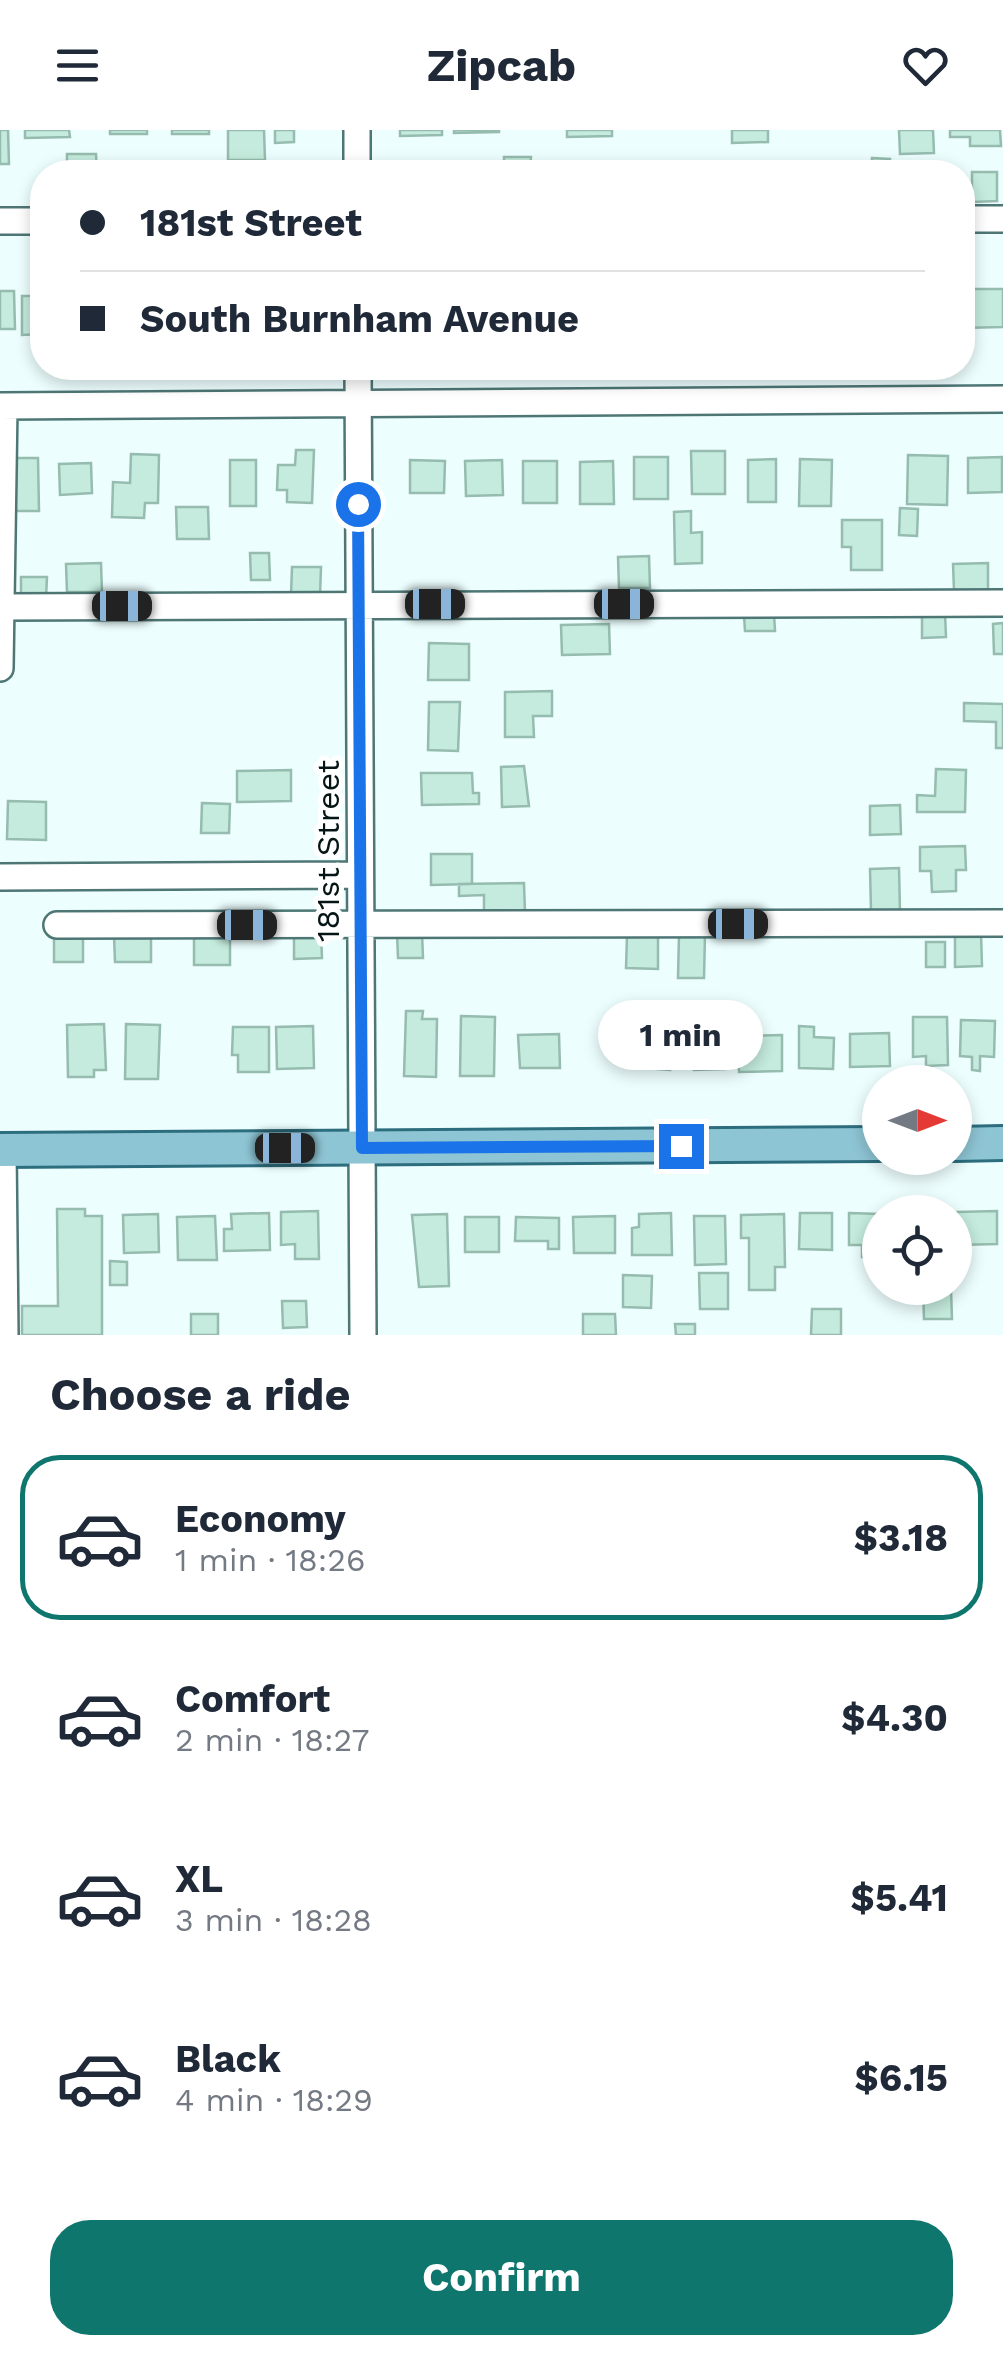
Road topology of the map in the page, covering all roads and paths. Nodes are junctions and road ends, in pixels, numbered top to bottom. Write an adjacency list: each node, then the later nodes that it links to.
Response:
1 (357, 130): 2 (street)
2 (357, 160)
3 (975, 219): 4 (street)
4 (1003, 219)
5 (0, 221): 6 (street)
6 (30, 221)
7 (358, 380): 9 (street, 181st Street)
8 (1003, 399): 9 (street)
9 (358, 403): 10 (street); 12 (street, 181st Street)
10 (2, 406): 13 (street)
11 (1003, 603): 12 (street)
12 (359, 605): 13 (street); 16 (street, 181st Street)
13 (4, 607): 14 (street)
14 (0, 668)
15 (0, 876): 16 (street)
16 (360, 876): 19 (street, 181st Street)
17 (1003, 924): 19 (street)
18 (57, 925): 19 (street)
19 (361, 925): 23 (street, 181st Street)
20 (1003, 1143): 22 (main road)
21 (862, 1144): 23 (main road)
22 (972, 1144)
23 (362, 1148): 24 (main road); 26 (street, 181st Street)
24 (1, 1150): 25 (street)
25 (5, 1335)
26 (363, 1335)

